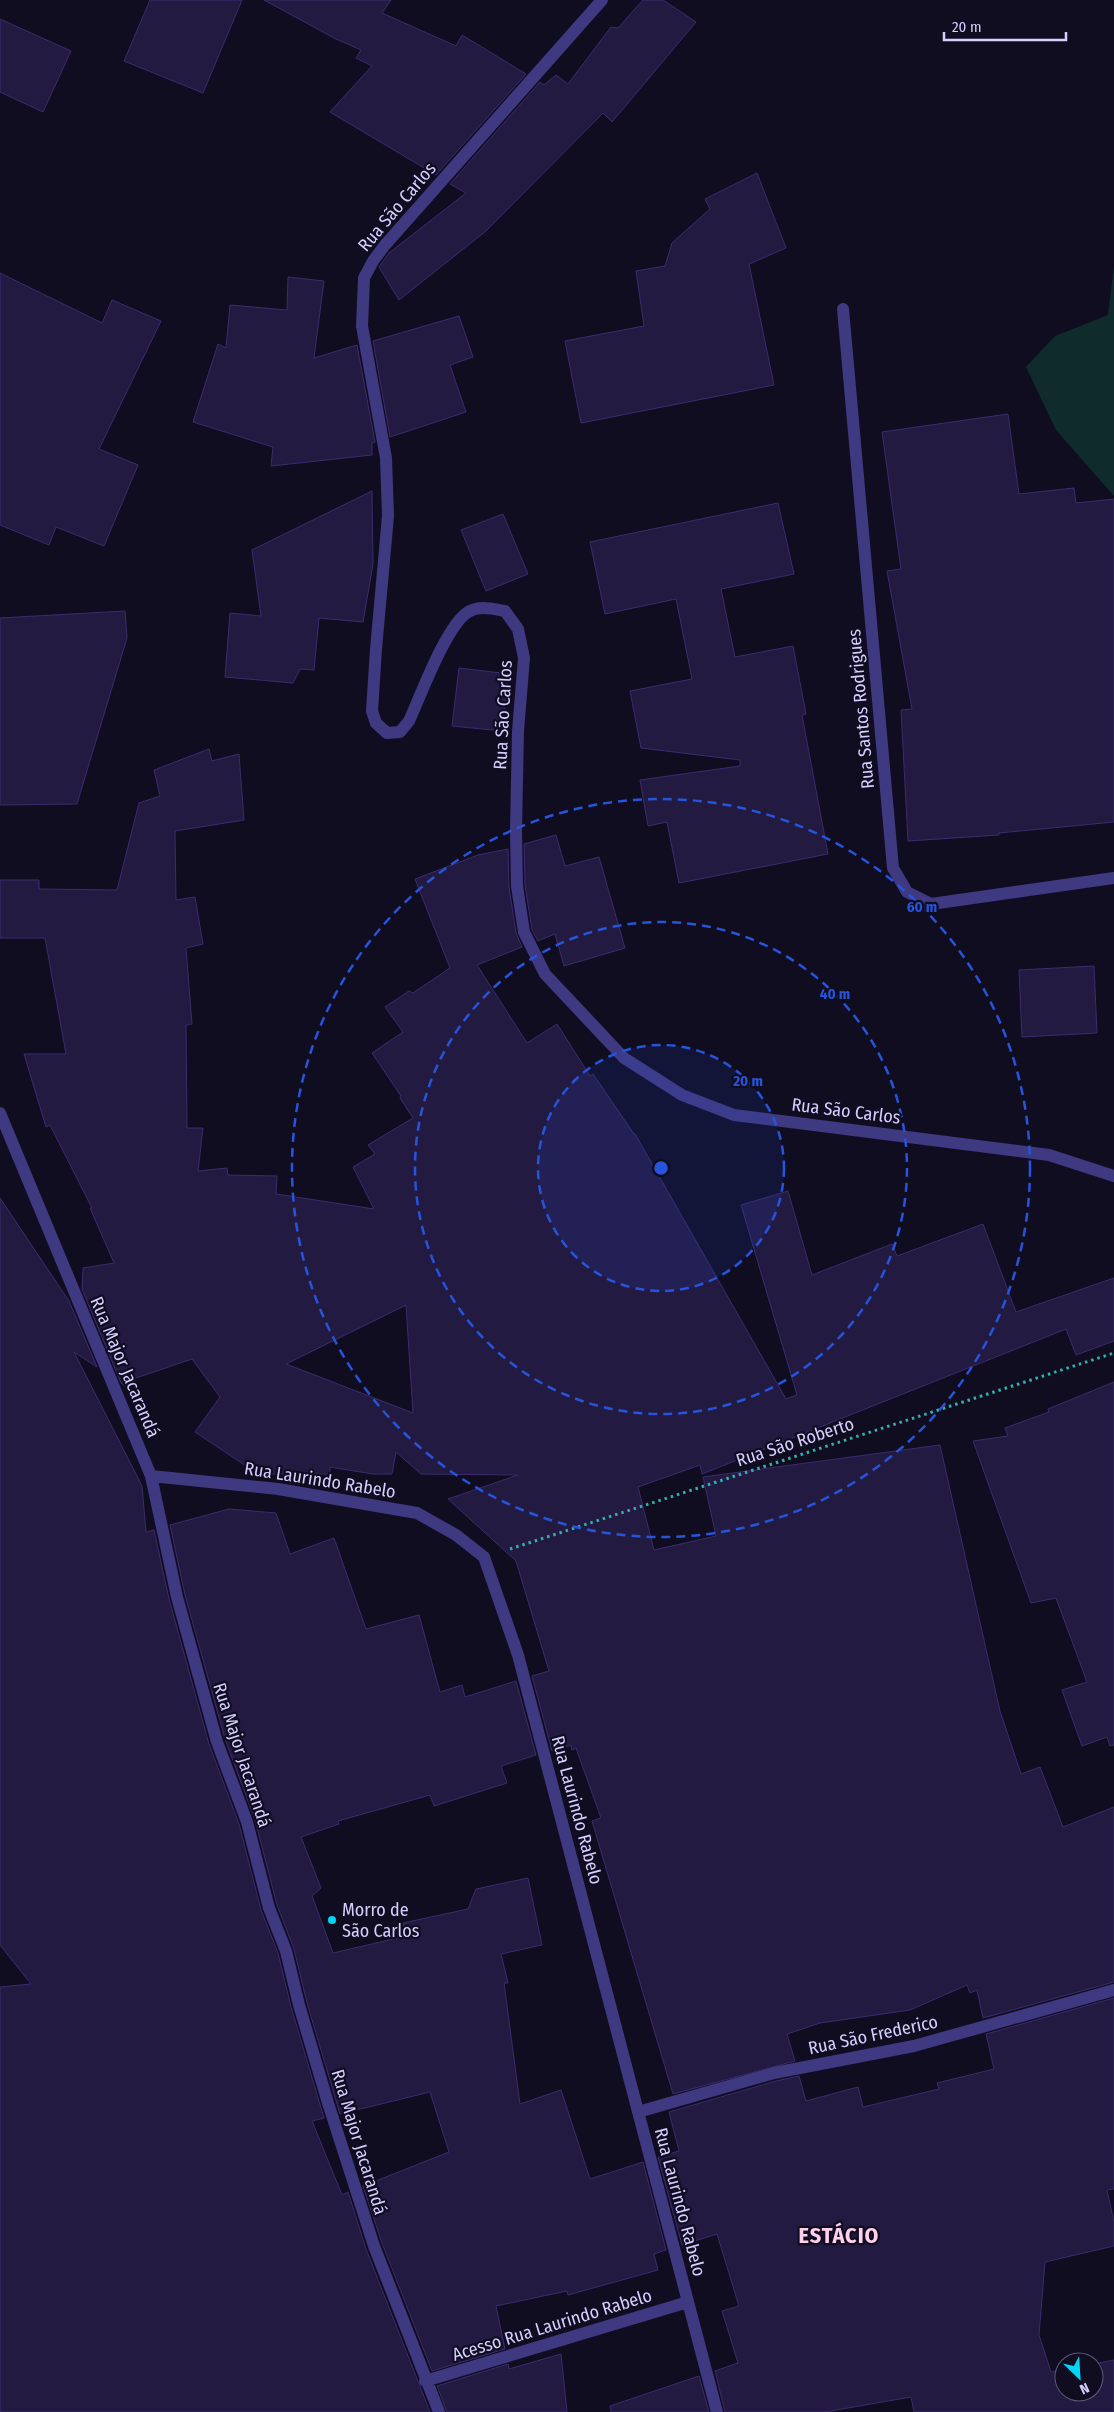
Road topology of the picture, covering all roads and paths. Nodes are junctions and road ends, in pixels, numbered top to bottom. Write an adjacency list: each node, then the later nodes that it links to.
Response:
1 (602, 0): 5 (street, Rua São Carlos)
2 (844, 309): 3 (street, Rua Santos Rodrigues)
3 (1114, 878)
4 (0, 1113): 7 (street, Rua Major Jacarandá)
5 (1114, 1176)
6 (1114, 1353): 8 (path, Rua São Roberto)
7 (152, 1476): 8 (street, Rua Laurindo Rabelo); 12 (street, Rua Major Jacarandá)
8 (484, 1557): 10 (street, Rua Laurindo Rabelo)
9 (1114, 1990): 10 (street, Rua São Frederico)
10 (638, 2112): 11 (street, Rua Laurindo Rabelo)
11 (688, 2302): 12 (street, Acesso Rua Laurindo Rabelo); 14 (street, Rua Laurindo Rabelo)
12 (425, 2381): 13 (street, Rua Major Jacarandá)
13 (439, 2412)
14 (717, 2412)

